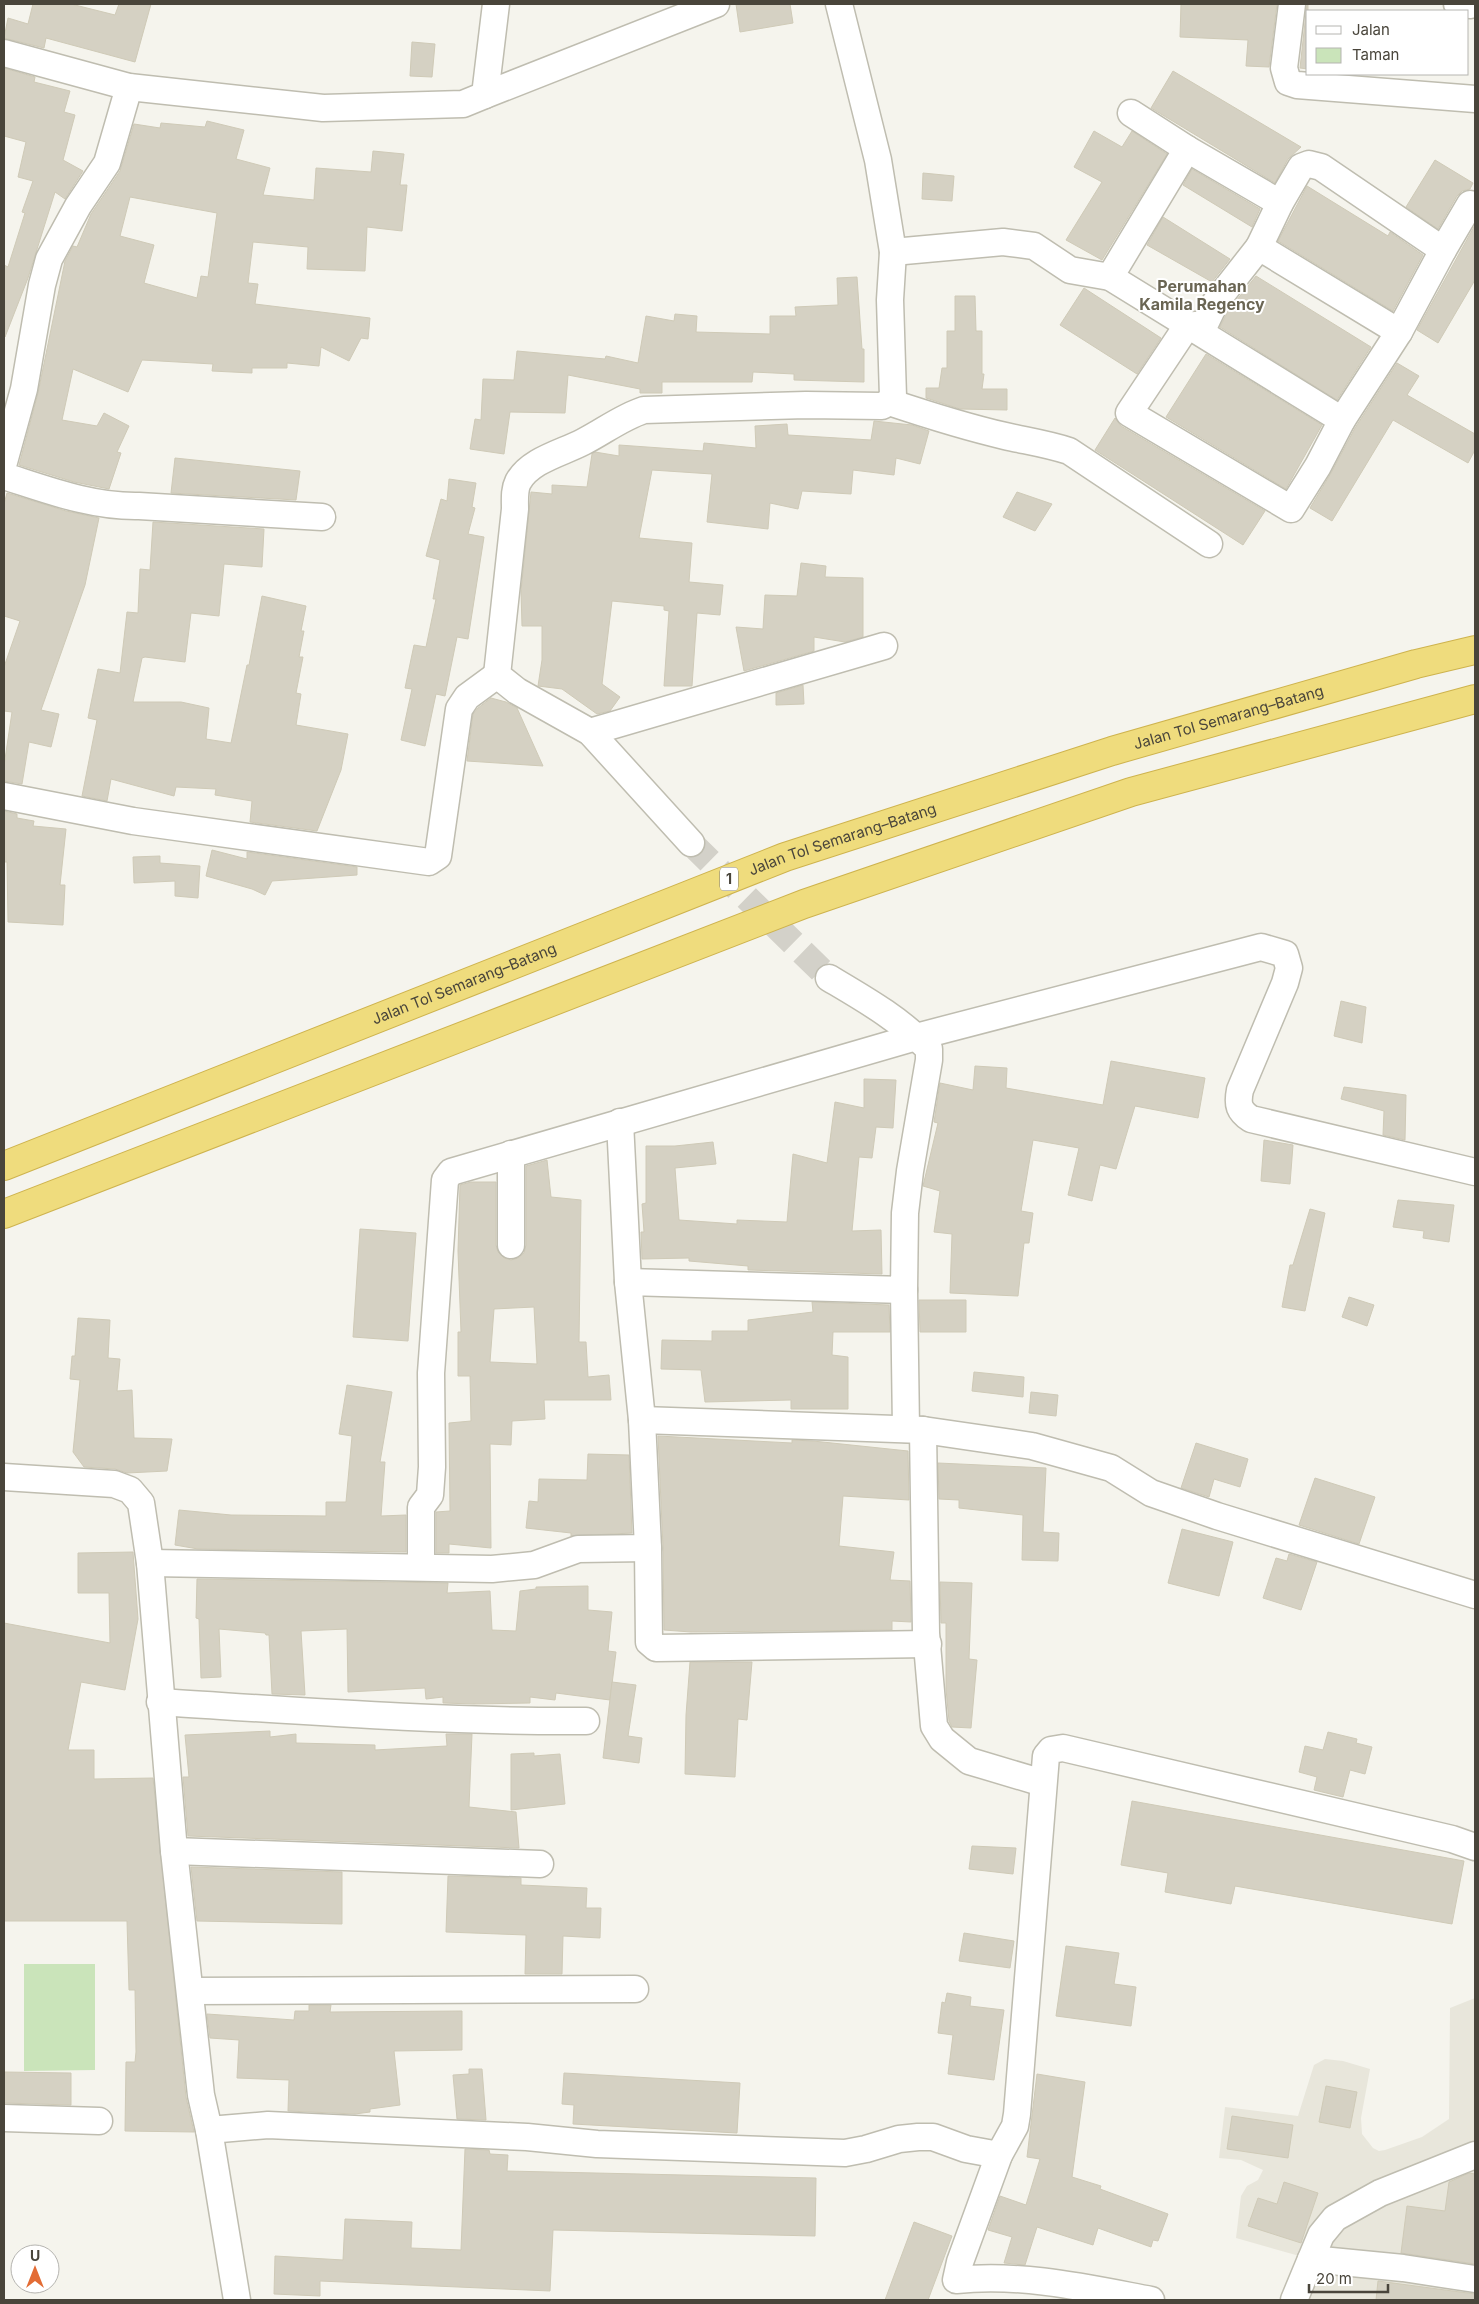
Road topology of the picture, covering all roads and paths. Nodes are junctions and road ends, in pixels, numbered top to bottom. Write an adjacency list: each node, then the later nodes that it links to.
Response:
1 (496, 4): 7 (street)
2 (716, 4): 7 (street)
3 (838, 4): 15 (street)
4 (1292, 4): 8 (street)
5 (4, 53): 6 (street)
6 (129, 87): 7 (street); 21 (street)
7 (485, 95)
8 (1475, 99)
9 (1131, 113): 10 (street)
10 (1186, 149): 11 (street); 16 (street)
11 (1280, 203): 13 (street); 14 (street)
12 (1470, 204): 14 (street)
13 (1259, 247): 17 (street); 18 (street)
14 (1443, 250): 18 (street)
15 (893, 252): 16 (street); 19 (street)
16 (1110, 277): 17 (street)
17 (1187, 326): 20 (street); 20 (street)
18 (1399, 332): 20 (street)
19 (889, 402): 24 (street); 27 (street)
20 (1342, 420)
21 (4, 462)
22 (4, 476): 23 (street)
23 (322, 517)
24 (1209, 544)
25 (884, 646): 29 (street)
26 (1475, 650): 36 (highway, Jalan Tol Semarang–Batang / 1)
27 (497, 675): 29 (street); 30 (street)
28 (1475, 699): 38 (highway)
29 (590, 732): 31 (street)
30 (4, 796)
31 (691, 843)
32 (829, 978): 33 (street)
33 (916, 1037): 34 (street); 37 (street); 41 (street)
34 (620, 1122): 35 (street); 40 (street)
35 (511, 1154): 39 (street); 47 (street)
36 (4, 1166)
37 (1475, 1172)
38 (4, 1214)
39 (511, 1245)
40 (628, 1282): 41 (street); 42 (street)
41 (904, 1290): 43 (street)
42 (642, 1420): 43 (street); 45 (street)
43 (914, 1430): 48 (street); 49 (street)
44 (4, 1477): 46 (street)
45 (648, 1548): 47 (street); 49 (street)
46 (150, 1563): 47 (street); 50 (street)
47 (421, 1567)
48 (1475, 1595)
49 (928, 1644): 52 (street)
50 (160, 1702): 51 (street); 54 (street)
51 (586, 1721)
52 (1043, 1783): 53 (street); 61 (street)
53 (1475, 1846)
54 (174, 1851): 55 (street); 57 (street)
55 (540, 1864)
56 (635, 1989): 57 (street)
57 (190, 1991): 60 (street)
58 (4, 2118): 59 (street)
59 (99, 2121)
60 (209, 2130): 61 (street); 66 (street)
61 (999, 2155): 65 (street)
62 (1475, 2155): 63 (street)
63 (1311, 2259): 64 (street); 68 (street)
64 (1475, 2279)
65 (954, 2290): 67 (street)
66 (237, 2300)
67 (1151, 2300)
68 (1294, 2300)

